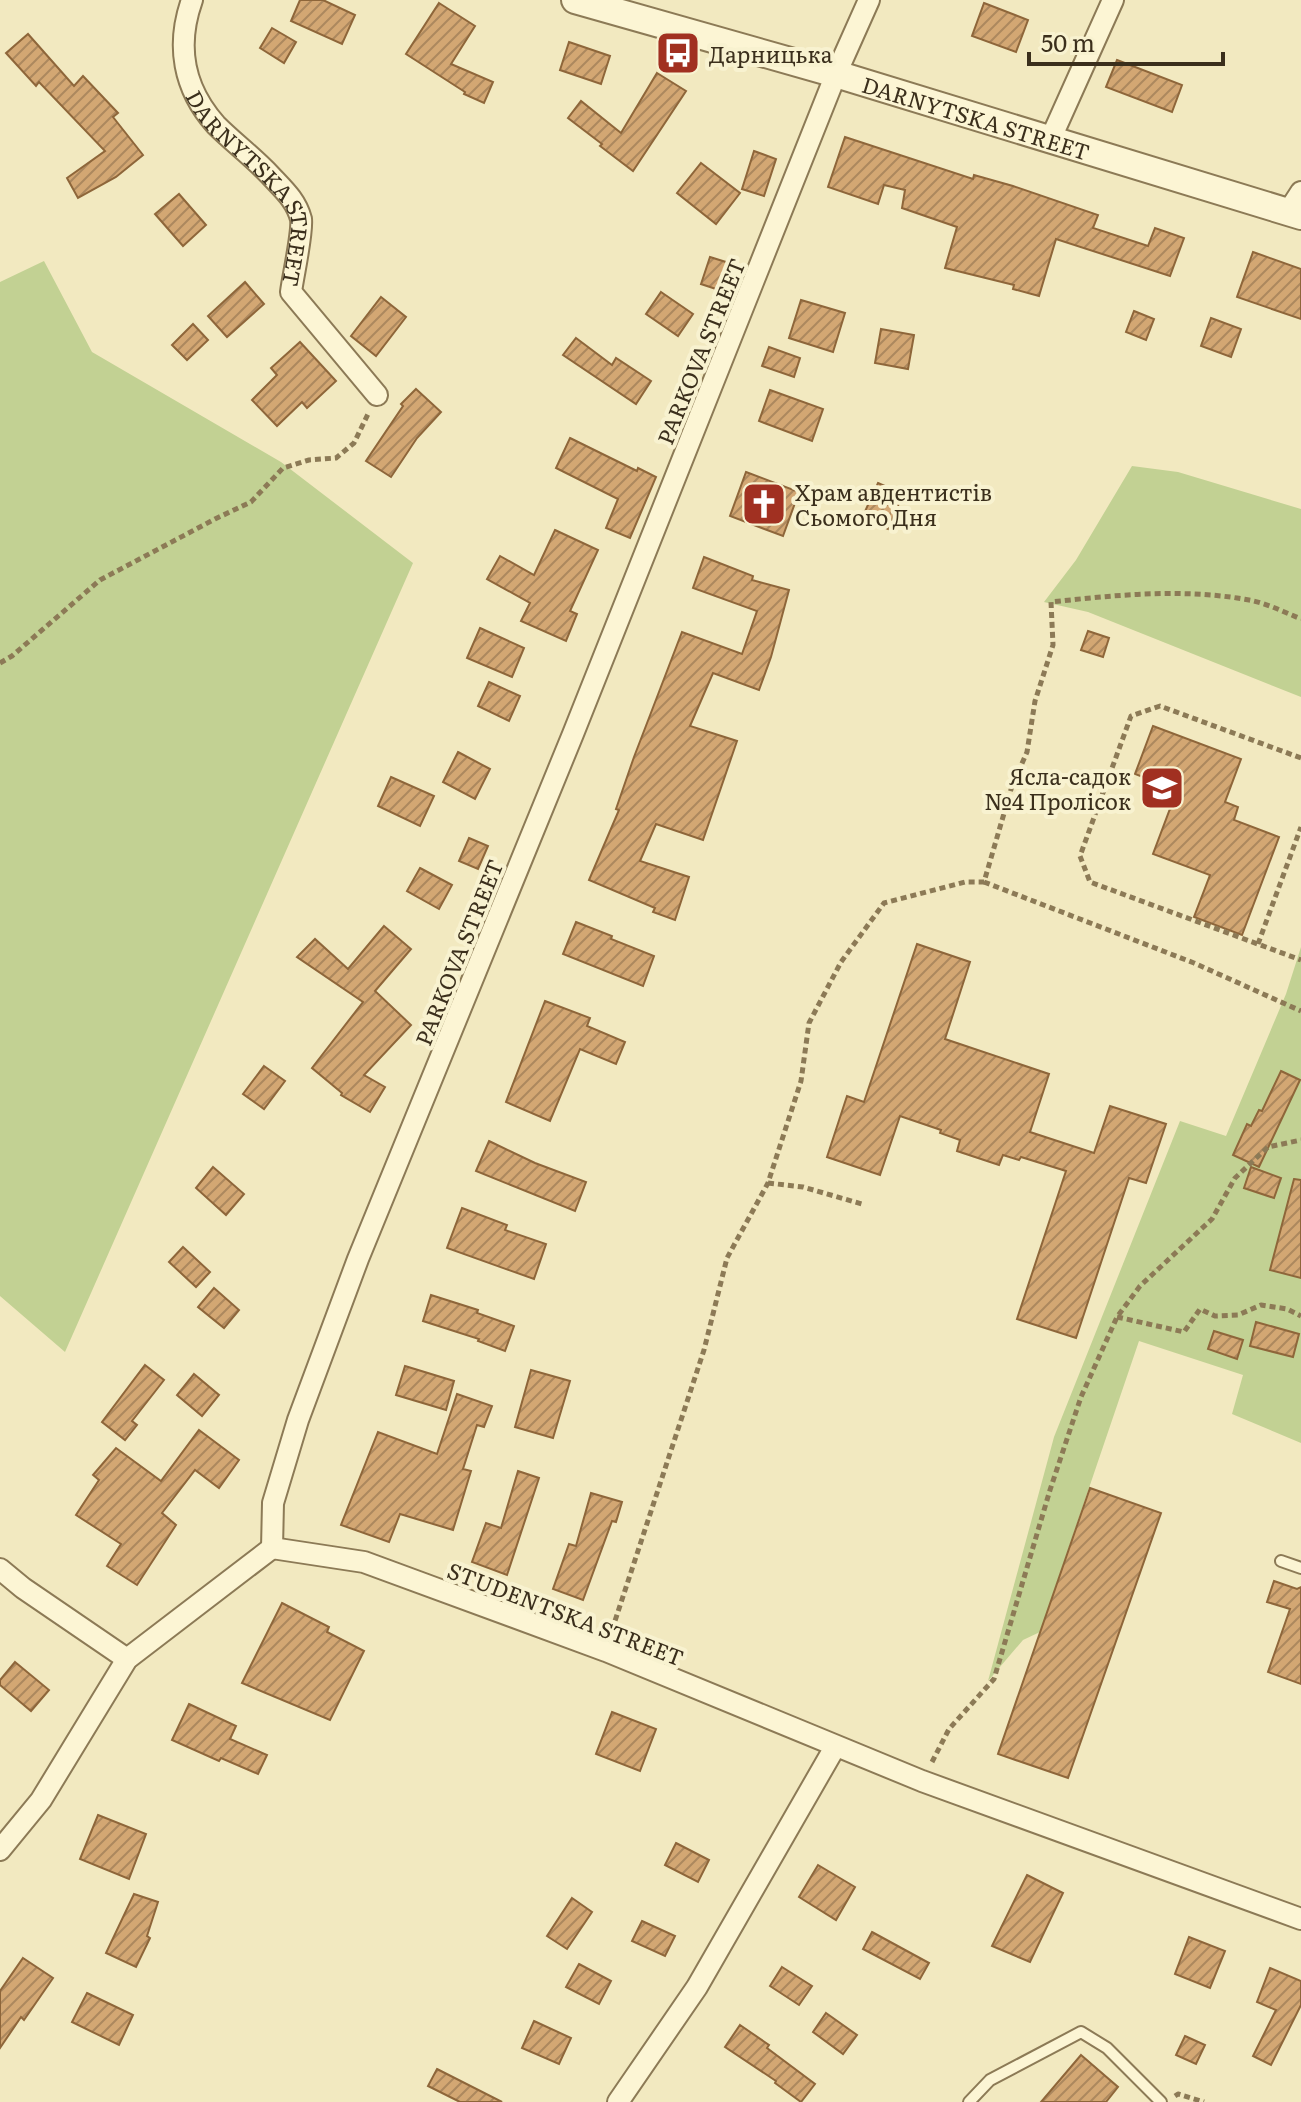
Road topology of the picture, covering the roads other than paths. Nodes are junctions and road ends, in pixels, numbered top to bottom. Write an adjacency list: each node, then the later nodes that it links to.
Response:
1 (192, 0): 9 (street, DARNYTSKA STREET)
2 (575, 0): 5 (street, DARNYTSKA STREET)
3 (869, 0): 6 (street, PARKOVA STREET)
4 (1113, 0): 7 (street)
5 (648, 11): 6 (street, DARNYTSKA STREET)
6 (836, 74): 7 (street, DARNYTSKA STREET); 10 (street, PARKOVA STREET)
7 (1051, 138): 8 (street, DARNYTSKA STREET)
8 (1297, 207)
9 (377, 395)
10 (272, 1548): 14 (street); 15 (street, STUDENTSKA STREET)
11 (1281, 1561): 12 (lane)
12 (1301, 1568)
13 (0, 1569): 14 (street)
14 (127, 1659): 16 (street)
15 (835, 1747): 17 (street, STUDENTSKA STREET); 18 (street)
16 (0, 1850)
17 (1301, 1919)
18 (618, 2102)
19 (969, 2102): 20 (lane)
20 (1161, 2102)

